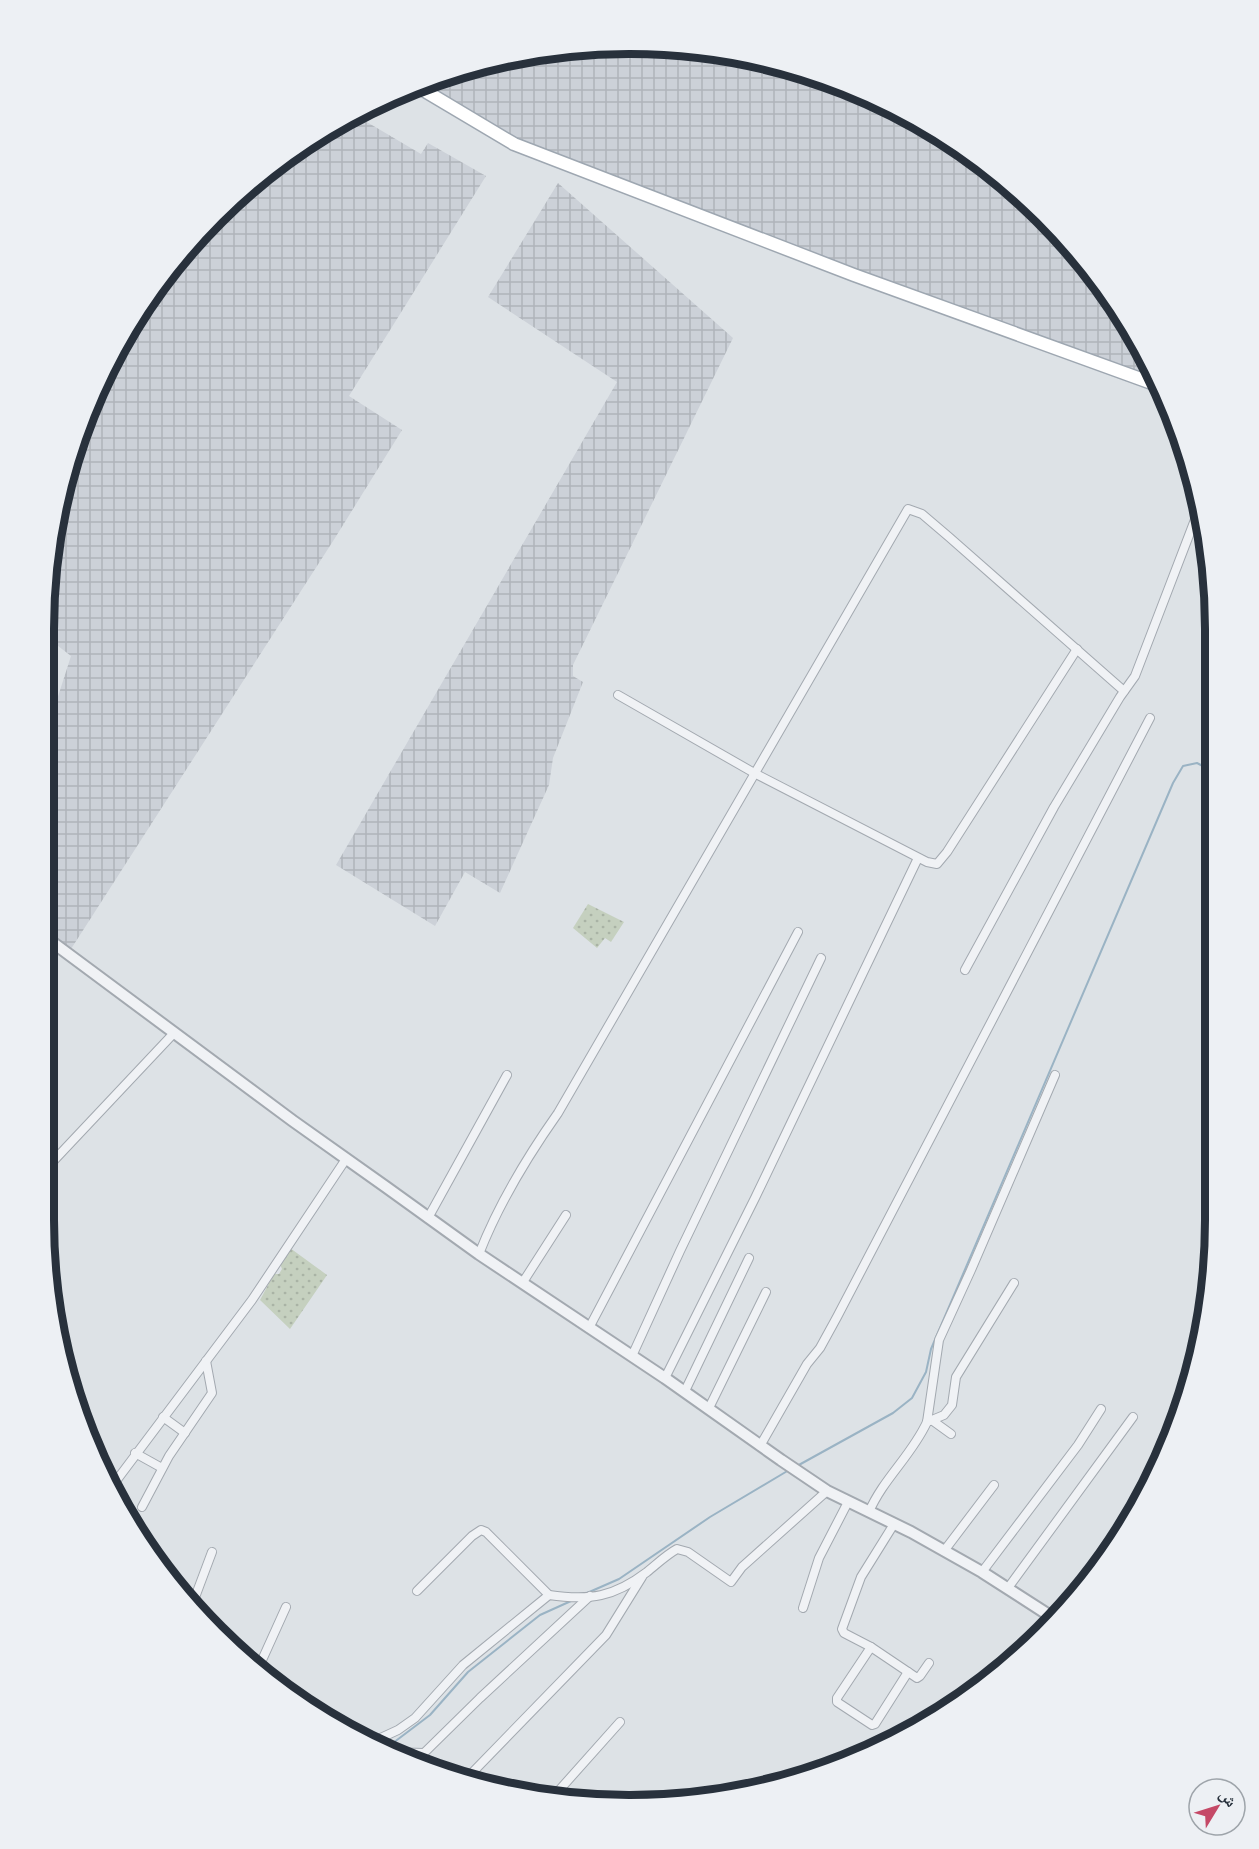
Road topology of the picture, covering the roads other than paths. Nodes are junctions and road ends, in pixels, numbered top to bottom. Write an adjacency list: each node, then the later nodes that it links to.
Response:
1 (426, 92): 2 (main road)
2 (1149, 382)
3 (1195, 521): 5 (street)
4 (1077, 649): 5 (street); 8 (street); 9 (street)
5 (1124, 691): 13 (street)
6 (618, 695): 8 (street)
7 (1150, 718): 38 (street)
8 (756, 774): 9 (street); 21 (street)
9 (918, 858): 29 (street)
10 (798, 932): 26 (street)
11 (54, 943): 14 (street)
12 (821, 958): 27 (street)
13 (965, 970)
14 (174, 1033): 17 (street); 18 (street)
15 (507, 1075): 20 (street)
16 (1055, 1075): 35 (street)
17 (346, 1159): 20 (street); 28 (street)
18 (54, 1160)
19 (566, 1215): 23 (street)
20 (428, 1218): 21 (street)
21 (479, 1254): 23 (street)
22 (749, 1258): 30 (street)
23 (523, 1282): 26 (street)
24 (1014, 1283): 35 (street)
25 (766, 1292): 31 (street)
26 (590, 1328): 27 (street)
27 (632, 1356): 29 (street)
28 (206, 1360): 34 (street); 36 (street)
29 (665, 1378): 30 (street)
30 (685, 1391): 31 (street)
31 (708, 1408): 38 (street)
32 (1101, 1409): 50 (street)
33 (1133, 1417): 52 (street)
34 (163, 1418): 36 (street); 39 (street)
35 (930, 1421): 37 (street); 46 (street)
36 (185, 1433): 40 (street)
37 (951, 1434)
38 (760, 1446): 43 (street)
39 (135, 1453): 40 (street); 41 (street)
40 (162, 1468): 45 (street)
41 (116, 1480)
42 (994, 1485): 48 (street)
43 (827, 1491): 44 (street); 51 (street)
44 (848, 1502): 46 (street); 58 (street)
45 (142, 1508)
46 (869, 1512): 47 (street)
47 (894, 1524): 48 (street); 60 (street)
48 (944, 1551): 50 (street)
49 (212, 1552): 56 (street)
50 (982, 1572): 52 (street)
51 (645, 1574): 55 (street); 67 (street)
52 (1008, 1588): 59 (street)
53 (417, 1591): 54 (street)
54 (549, 1595): 55 (street); 65 (street)
55 (590, 1596): 66 (street)
56 (195, 1597)
57 (286, 1607): 61 (street)
58 (803, 1608)
59 (1048, 1614)
60 (871, 1647): 63 (street); 63 (street)
61 (261, 1661)
62 (929, 1663): 63 (street)
63 (908, 1672)
64 (620, 1722): 68 (street)
65 (380, 1738)
66 (414, 1753)
67 (472, 1772)
68 (559, 1791)

